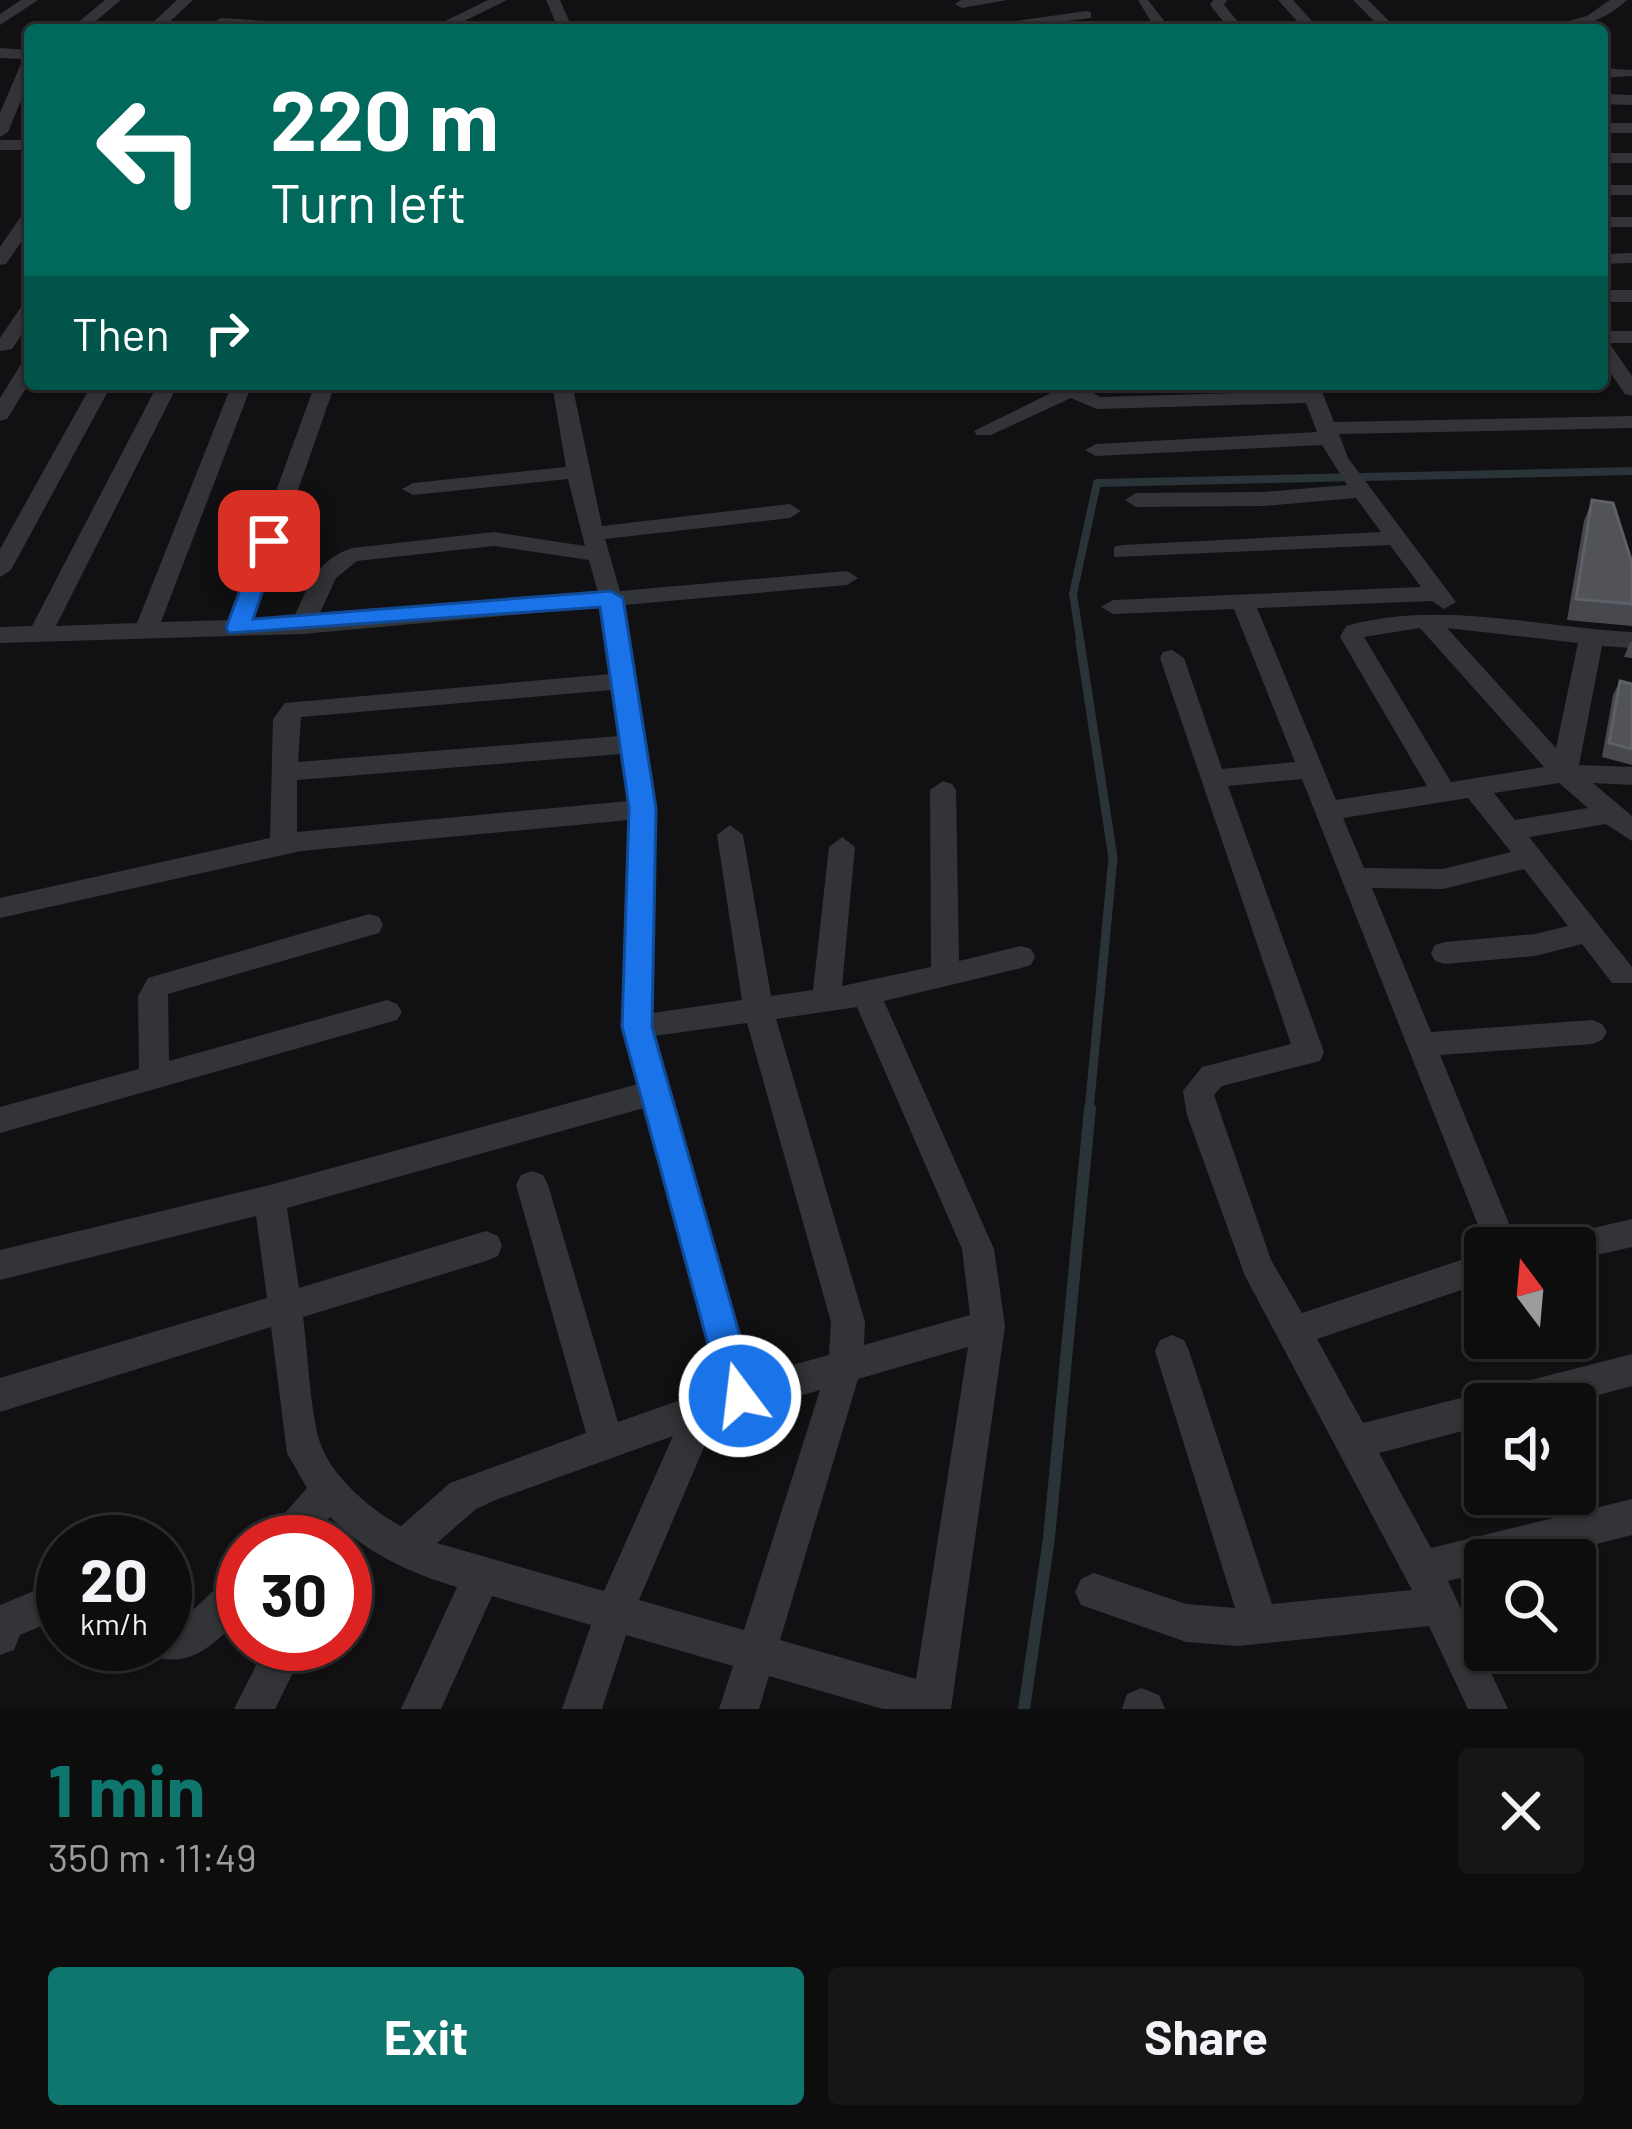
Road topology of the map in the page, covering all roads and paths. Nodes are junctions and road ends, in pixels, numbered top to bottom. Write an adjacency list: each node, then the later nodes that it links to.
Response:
1 (31, 0): 15 (street)
2 (114, 0): 16 (street)
3 (186, 0): 17 (street)
4 (245, 0): 18 (street)
5 (500, 0): 19 (street)
6 (1000, 0): 12 (street)
7 (1074, 0): 14 (street)
8 (1220, 0): 23 (street)
9 (1285, 0): 24 (street)
10 (1360, 0): 25 (street)
11 (1620, 0): 26 (street)
12 (960, 2)
13 (1143, 3): 22 (street)
14 (1086, 15): 20 (street); 21 (street)
15 (0, 21)
16 (84, 24)
17 (159, 24)
18 (219, 24)
19 (447, 24)
20 (1013, 24)
21 (1094, 24)
22 (1159, 24)
23 (1233, 24)
24 (1307, 24)
25 (1385, 24)
26 (1569, 24)
27 (24, 72): 30 (street)
28 (1608, 73): 29 (street)
29 (1627, 73)
30 (0, 132)
31 (24, 225): 32 (street)
32 (0, 260)
33 (24, 316): 34 (street)
34 (2, 345)
35 (1608, 355): 37 (street)
36 (24, 374): 46 (street)
37 (1630, 384)
38 (99, 390): 59 (street)
39 (165, 390): 70 (street)
40 (240, 390): 69 (street)
41 (323, 390): 68 (street)
42 (563, 390): 51 (street)
43 (1072, 390): 48 (street)
44 (1082, 390): 45 (street)
45 (1311, 390): 49 (street)
46 (0, 415)
47 (1632, 422): 49 (street)
48 (985, 431)
49 (1331, 442): 50 (street); 52 (street)
50 (1096, 450)
51 (577, 472): 53 (street); 57 (street)
52 (1355, 486): 54 (street); 56 (street)
53 (413, 489)
54 (1136, 500)
55 (790, 511): 57 (street)
56 (1396, 538): 58 (street); 61 (street)
57 (596, 544): 62 (street); 67 (street)
58 (1122, 552)
59 (0, 570)
60 (847, 578): 62 (street)
61 (1438, 594): 63 (street); 65 (street)
62 (611, 598): 67 (street); 75 (street)
63 (1243, 601): 64 (street); 77 (street)
64 (1113, 607)
65 (1458, 619): 66 (street); 72 (street)
66 (1428, 622): 79 (street); 84 (street)
67 (302, 626): 68 (street)
68 (238, 628): 69 (street)
69 (146, 631): 70 (street)
70 (40, 634): 71 (street)
71 (0, 635)
72 (1591, 640): 73 (street); 79 (street)
73 (1632, 640)
74 (1172, 658): 81 (street)
75 (623, 681): 76 (street); 78 (street)
76 (633, 744): 78 (street); 85 (street)
77 (1312, 770): 81 (street); 86 (street)
78 (285, 772): 90 (street)
79 (1564, 772): 80 (street); 82 (street); 87 (street)
80 (1632, 776)
81 (1212, 779): 121 (street)
82 (1474, 788): 84 (street); 88 (street)
83 (943, 790): 100 (street)
84 (1445, 794): 86 (street)
85 (642, 808): 90 (street); 105 (street)
86 (1329, 811): 93 (street)
87 (1623, 822): 88 (street)
88 (1508, 831): 92 (street)
89 (730, 835): 104 (street)
90 (283, 845): 94 (street)
91 (842, 847): 102 (street)
92 (1529, 858): 93 (street); 96 (street)
93 (1357, 878): 107 (street)
94 (0, 908)
95 (368, 925): 108 (street)
96 (1588, 932): 97 (street); 99 (street)
97 (1445, 953)
98 (1022, 957): 100 (street)
99 (1622, 975)
100 (945, 977): 101 (street)
101 (866, 994): 102 (street); 120 (street)
102 (826, 1001): 104 (street)
103 (387, 1012): 108 (street)
104 (759, 1012): 105 (street); 123 (street)
105 (637, 1027): 109 (street)
106 (1592, 1032): 107 (street)
107 (1424, 1044): 113 (street)
108 (154, 1079): 110 (street)
109 (655, 1092): 112 (street); 127 (street)
110 (0, 1120)
111 (532, 1184): 131 (street)
112 (270, 1199): 117 (street); 119 (street)
113 (1495, 1227)
114 (1632, 1233): 115 (street)
115 (1596, 1241)
116 (486, 1246): 119 (street)
117 (0, 1265)
118 (1464, 1274): 121 (street)
119 (285, 1309): 126 (street); 132 (street)
120 (988, 1326): 123 (street); 148 (street)
121 (1294, 1331): 130 (street)
122 (1172, 1351): 143 (street)
123 (844, 1366): 127 (street); 146 (street)
124 (1632, 1370): 125 (street)
125 (1582, 1383)
126 (0, 1396)
127 (740, 1396): 128 (street)
128 (703, 1409): 131 (street); 141 (street)
129 (1464, 1414): 130 (street)
130 (1353, 1443): 136 (street)
131 (607, 1445): 135 (street)
132 (341, 1515)
133 (1632, 1517): 136 (street)
134 (372, 1531): 135 (street)
135 (404, 1547): 137 (street)
136 (1421, 1569): 139 (street)
137 (482, 1574): 141 (street); 150 (street)
138 (1094, 1592): 143 (street)
139 (1439, 1606): 143 (street); 153 (street)
140 (36, 1609): 144 (street)
141 (614, 1613): 146 (street); 151 (street)
142 (216, 1615): 145 (street)
143 (1259, 1624)
144 (0, 1636)
145 (192, 1637)
146 (756, 1653): 148 (street); 152 (street)
147 (274, 1671): 149 (street)
148 (931, 1706)
149 (254, 1709)
150 (421, 1709)
151 (582, 1709)
152 (739, 1709)
153 (1488, 1709)

